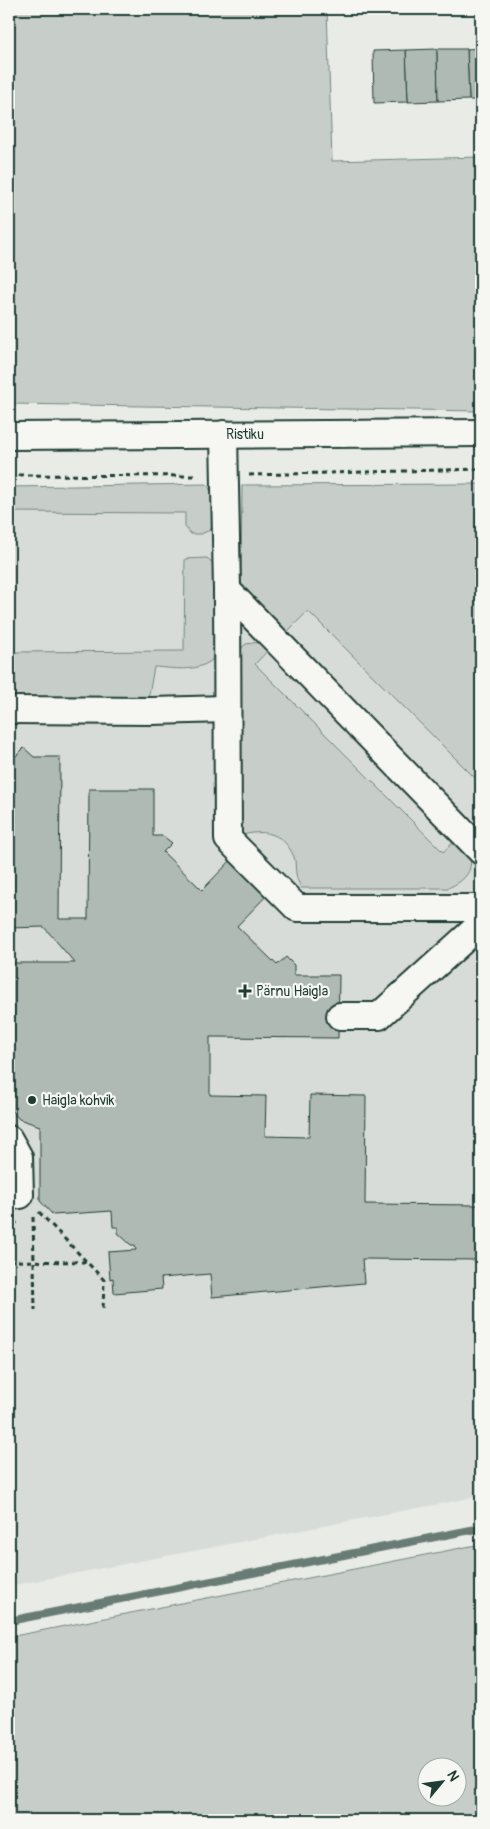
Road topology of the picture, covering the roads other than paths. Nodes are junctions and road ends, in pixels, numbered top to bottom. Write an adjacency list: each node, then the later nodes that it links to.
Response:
1 (481, 433): 2 (street, Ristiku)
2 (224, 434): 3 (street, Ristiku); 4 (street)
3 (9, 436)
4 (227, 590): 5 (street); 7 (street)
5 (227, 709): 6 (street); 8 (street)
6 (9, 710)
7 (481, 851)
8 (481, 908)
9 (481, 924): 10 (street)
10 (340, 1016)
11 (9, 1139): 12 (street)
12 (21, 1199)

